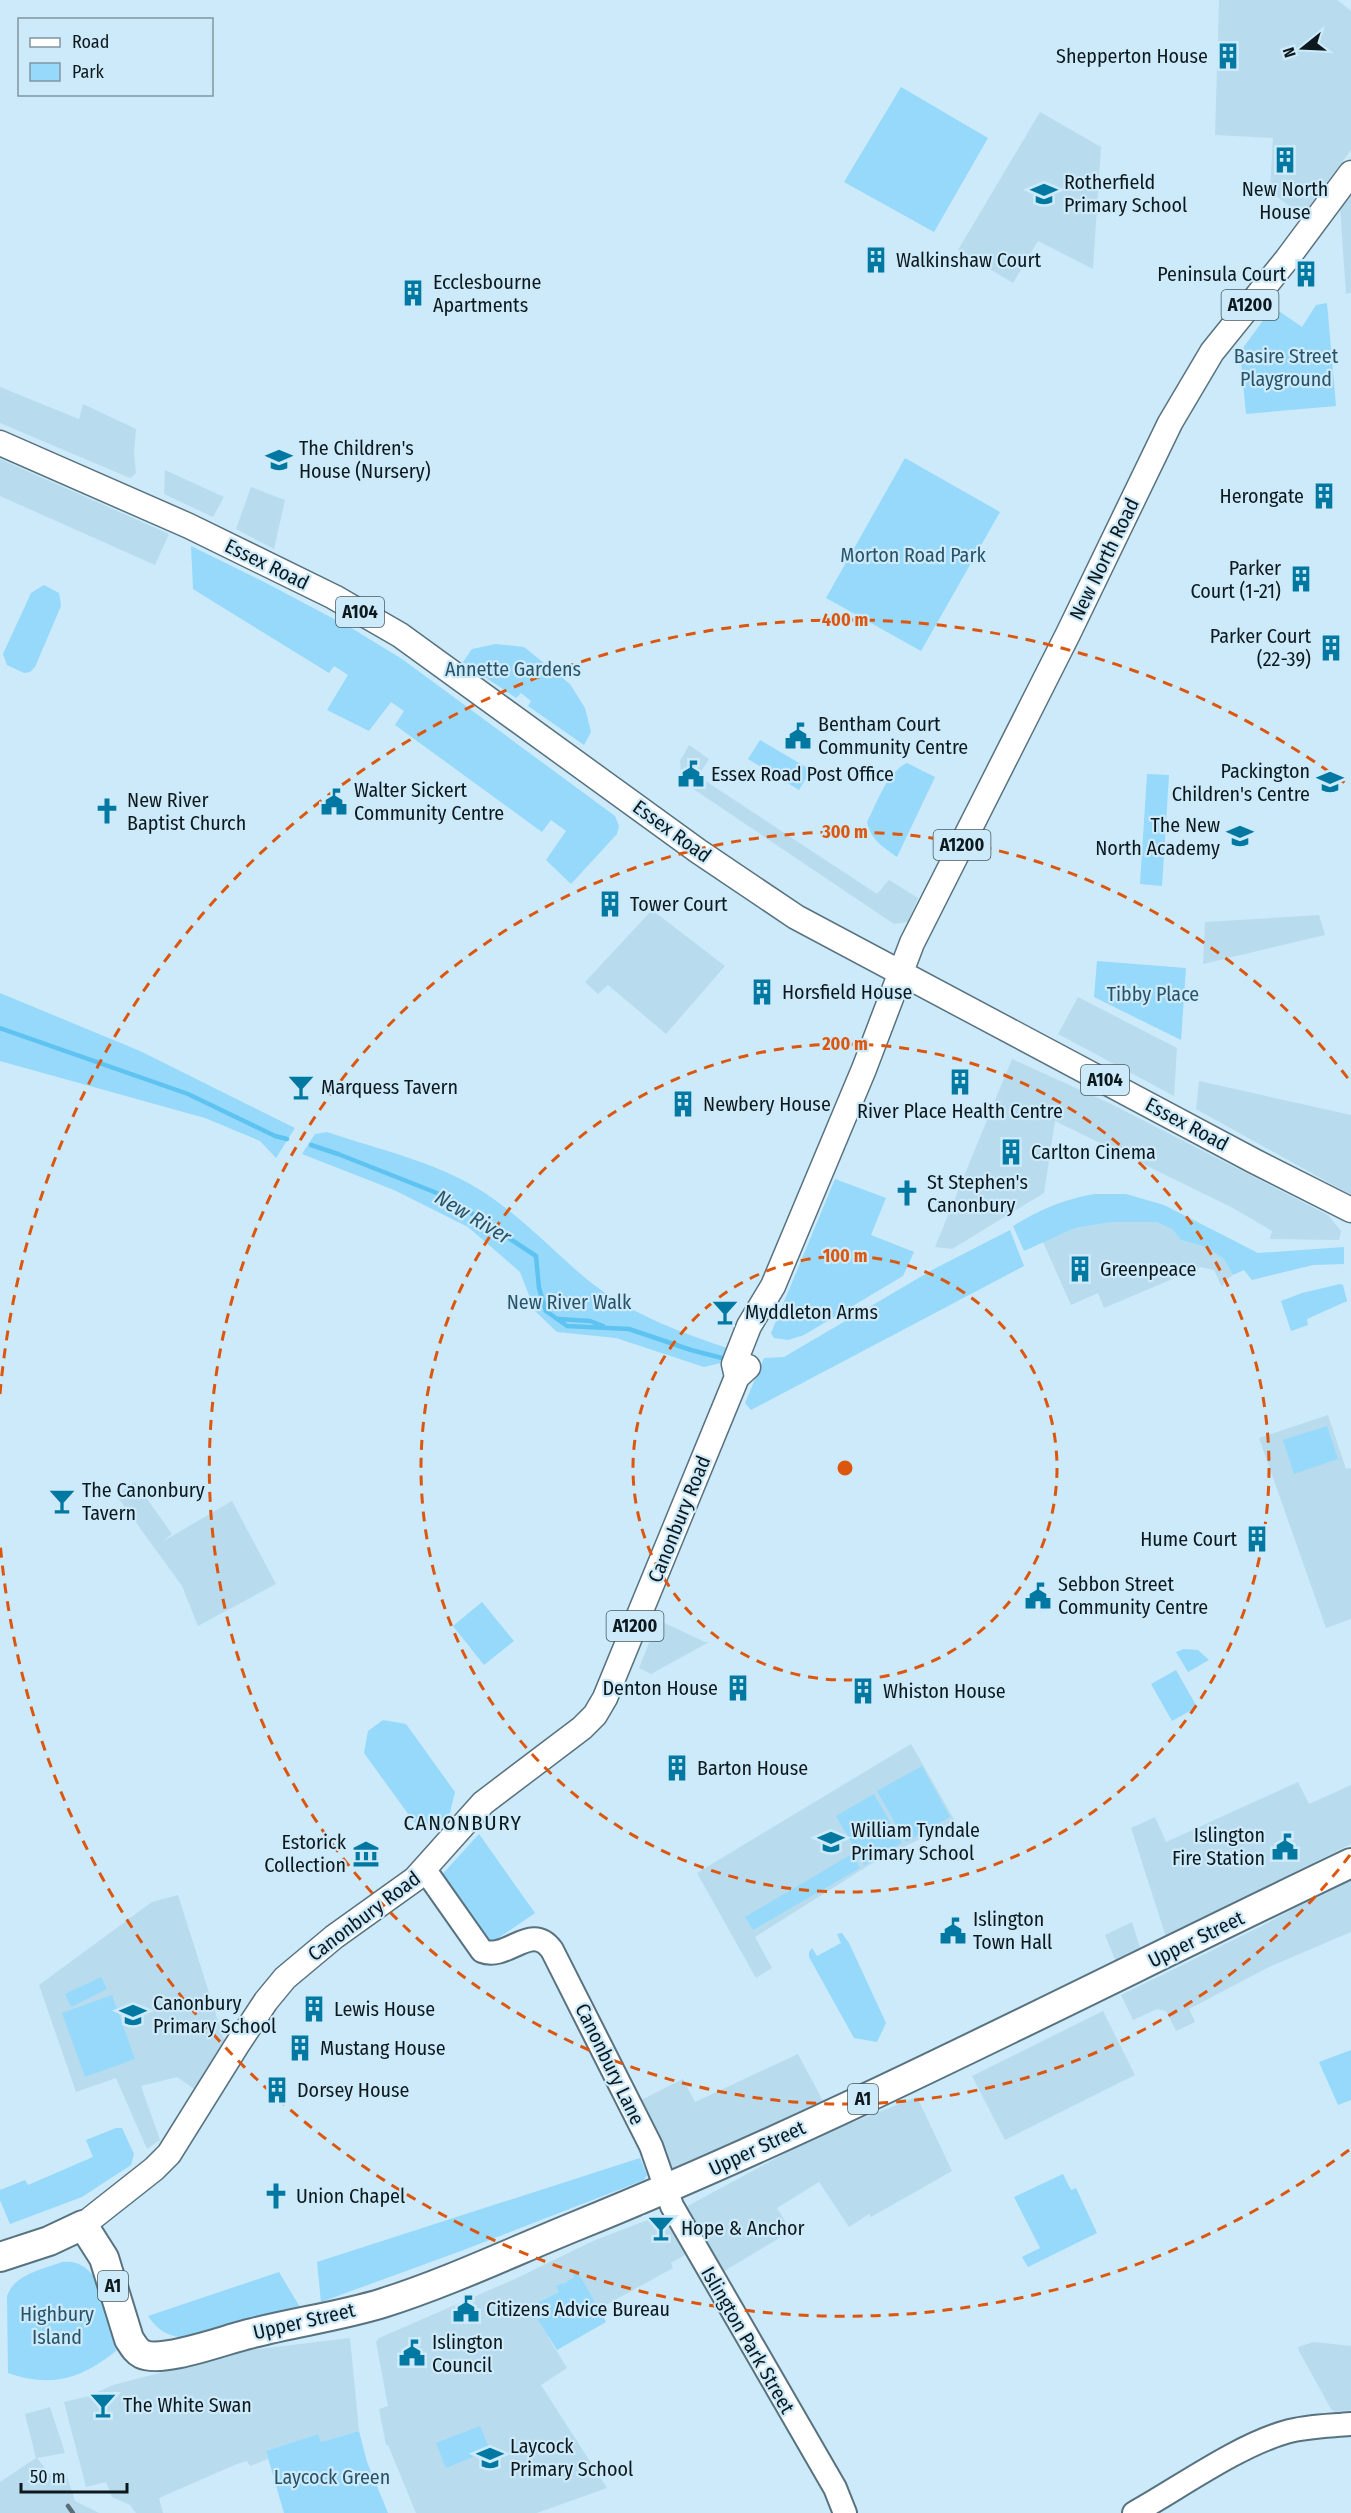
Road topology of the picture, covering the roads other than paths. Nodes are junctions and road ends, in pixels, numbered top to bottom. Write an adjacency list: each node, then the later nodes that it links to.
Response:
1 (1351, 173): 3 (main road, New North Road / A1200)
2 (0, 443): 3 (main road, Essex Road / A104)
3 (901, 972): 4 (main road, Essex Road / A104); 6 (main road, Canonbury Road / A1200)
4 (1351, 1210)
5 (1351, 1863): 7 (highway, Upper Street / A1)
6 (425, 1870): 7 (street, Canonbury Lane); 8 (main road, Canonbury Road / A1200)
7 (665, 2191): 8 (highway, Upper Street / A1); 11 (street, Islington Park Street)
8 (83, 2225): 9 (highway)
9 (4, 2260)
10 (1351, 2424): 14 (street)
11 (836, 2488): 12 (street, Islington Park Street); 13 (street, Islington Park Street)
12 (845, 2513)
13 (858, 2513)
14 (1134, 2513)

